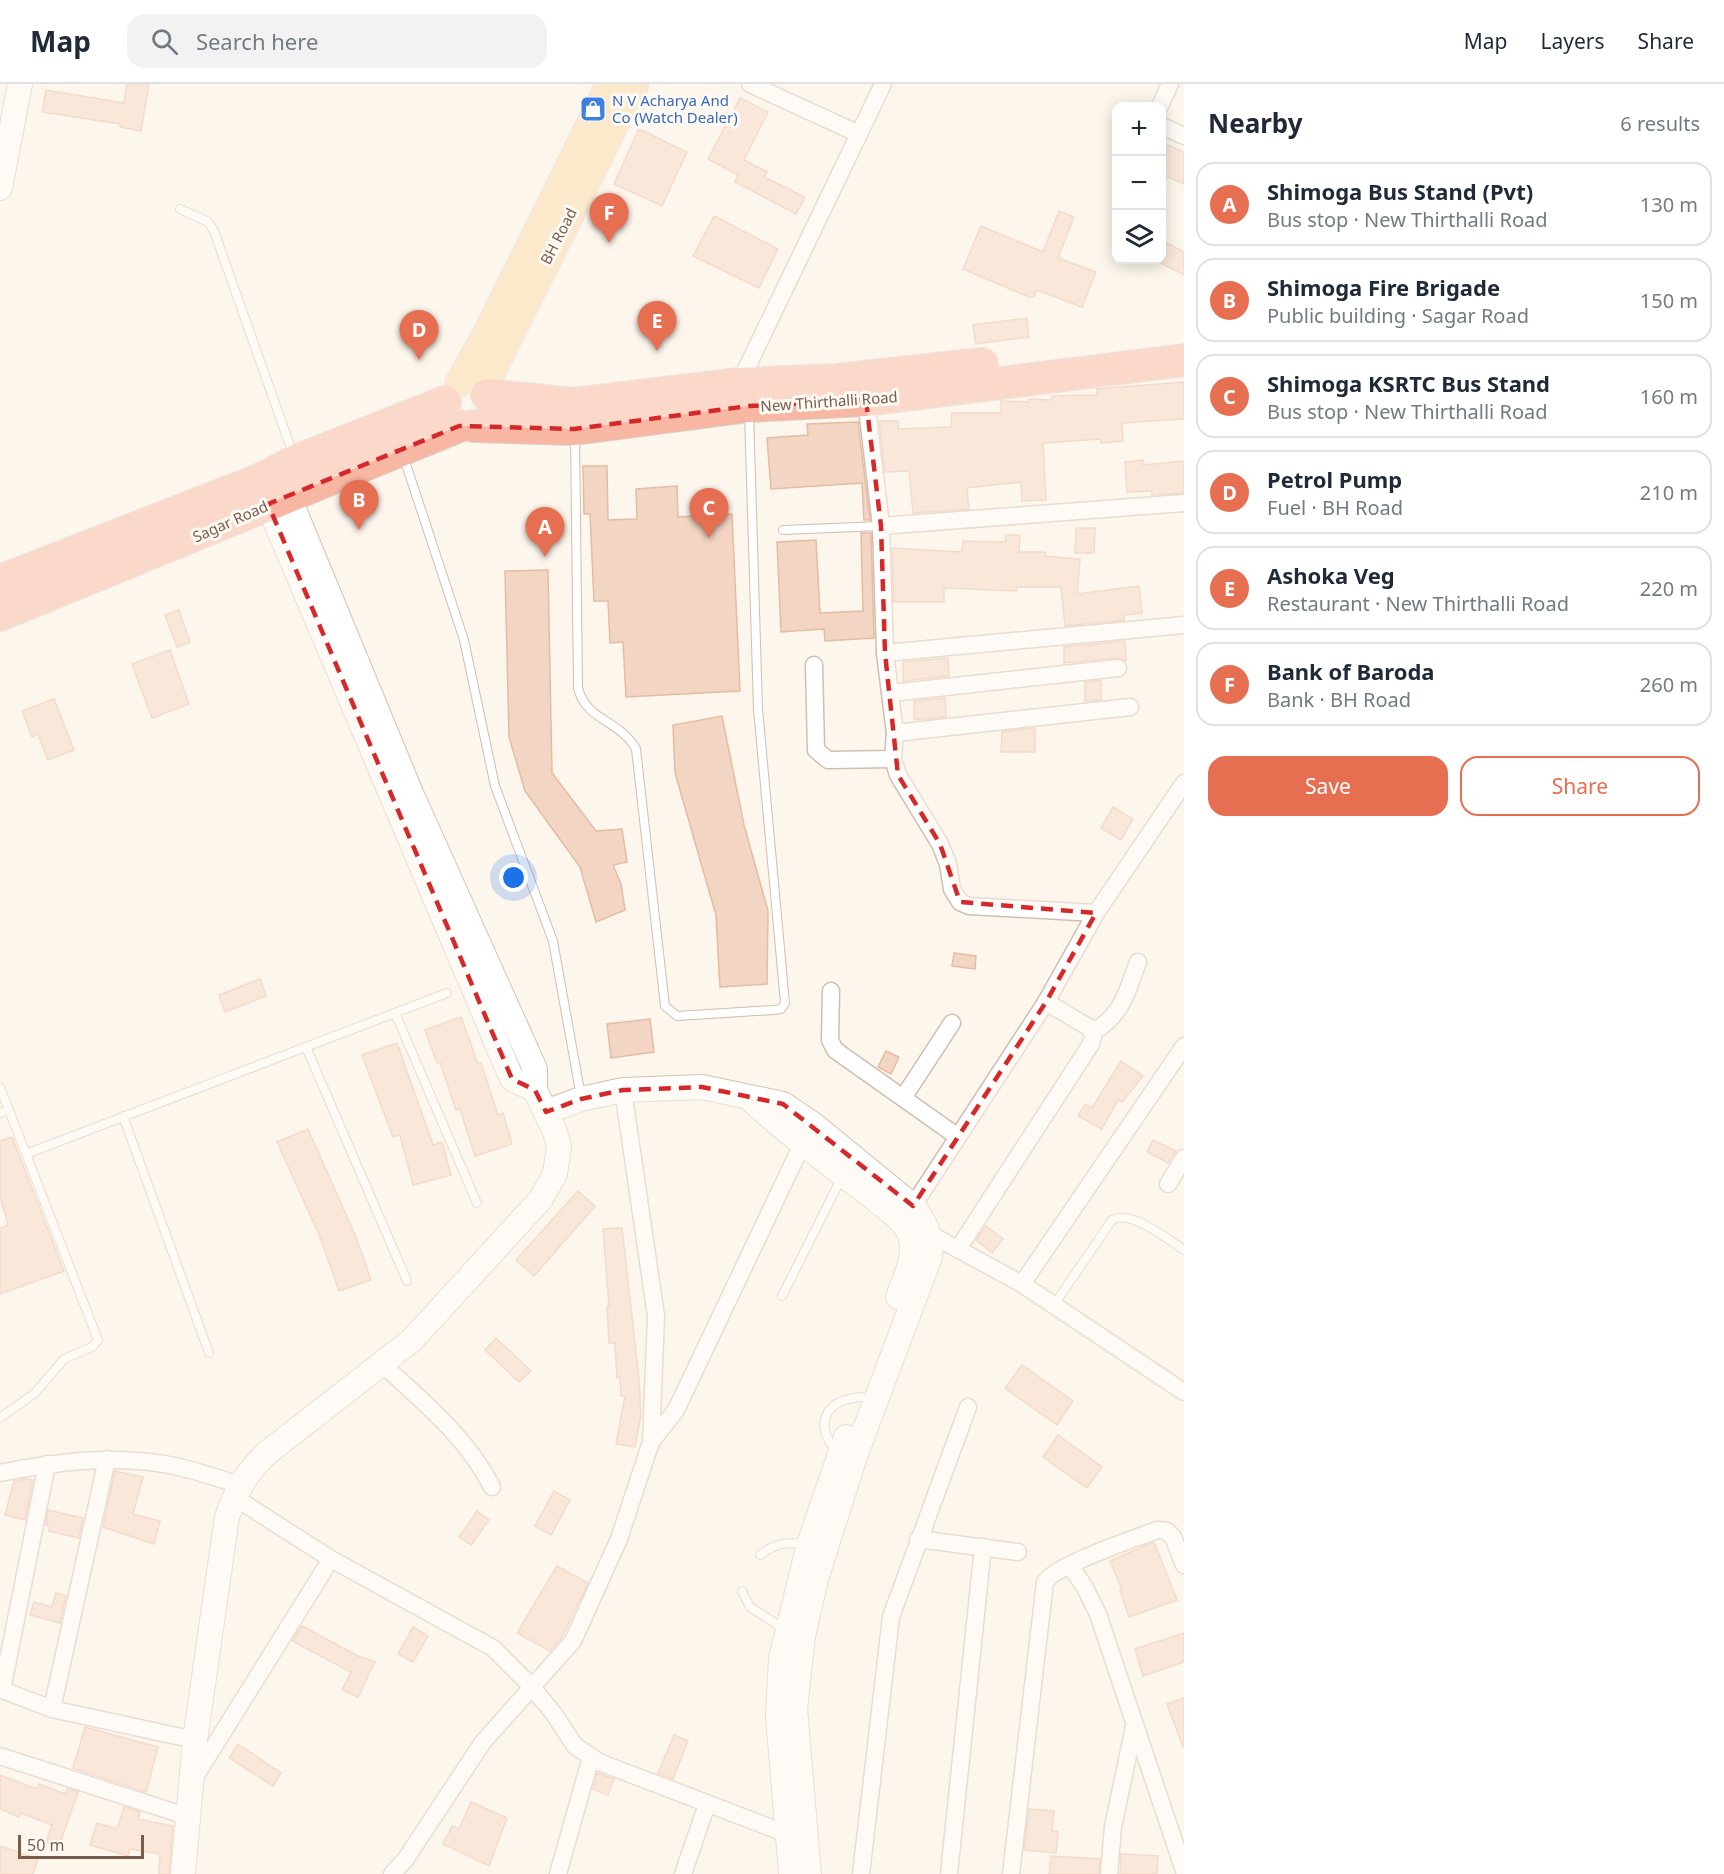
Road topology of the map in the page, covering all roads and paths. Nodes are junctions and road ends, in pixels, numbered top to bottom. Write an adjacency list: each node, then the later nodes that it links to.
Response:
1 (20, 84): 11 (street)
2 (610, 84): 17 (main road, BH Road)
3 (635, 84): 17 (main road, BH Road)
4 (750, 84): 9 (street)
5 (883, 84): 9 (street)
6 (1170, 84): 7 (street)
7 (1162, 102)
8 (1166, 128): 10 (street)
9 (859, 134): 15 (street)
10 (1184, 136)
11 (0, 188)
12 (180, 209): 20 (lane)
13 (1184, 341): 15 (highway)
14 (1184, 360): 16 (highway, New Thirthalli Road)
15 (744, 395): 16 (highway, New Thirthalli Road); 18 (highway, New Thirthalli Road); 18 (lane)
16 (866, 400): 23 (street)
17 (468, 403): 18 (highway, New Thirthalli Road); 19 (highway, Sagar Road); 20 (highway, Sagar Road)
18 (574, 417)
19 (401, 449): 21 (highway, Sagar Road); 49 (lane)
20 (296, 461): 25 (highway, Sagar Road)
21 (278, 500): 26 (highway, Sagar Road); 51 (street)
22 (1184, 503): 23 (street)
23 (880, 526): 24 (lane); 28 (street)
24 (783, 530)
25 (0, 581)
26 (0, 615)
27 (1184, 625): 28 (street)
28 (885, 653): 31 (street)
29 (814, 665): 34 (street)
30 (1118, 668): 31 (street)
31 (892, 693): 33 (street)
32 (1130, 707): 33 (street)
33 (895, 732): 34 (street)
34 (893, 759): 36 (street)
35 (1184, 783): 36 (street)
36 (1096, 913): 40 (street)
37 (1138, 962): 43 (street)
38 (831, 991): 48 (street)
39 (447, 993): 41 (lane)
40 (1046, 1002): 43 (street); 54 (street)
41 (395, 1013): 44 (lane); 59 (lane)
42 (952, 1023): 48 (street)
43 (1092, 1033): 62 (street)
44 (306, 1047): 52 (lane); 64 (lane)
45 (1182, 1054): 65 (street)
46 (0, 1087): 50 (lane)
47 (623, 1090): 49 (street); 53 (street); 73 (street)
48 (903, 1098): 54 (street)
49 (581, 1099): 51 (street)
50 (4, 1112): 55 (lane)
51 (546, 1113): 69 (street)
52 (123, 1116): 55 (lane); 68 (lane)
53 (808, 1133): 57 (street); 60 (street); 73 (street)
54 (958, 1137): 60 (street)
55 (26, 1154): 72 (lane)
56 (1184, 1158): 58 (street)
57 (843, 1174): 61 (street); 66 (lane)
58 (1168, 1184)
59 (477, 1203)
60 (913, 1206): 61 (street)
61 (919, 1232): 62 (street); 80 (street); 88 (street)
62 (958, 1249): 65 (street)
63 (1184, 1250): 67 (lane)
64 (407, 1281)
65 (1022, 1284): 67 (street)
66 (782, 1296)
67 (1054, 1305): 70 (street)
68 (209, 1353)
69 (381, 1363): 77 (street); 78 (street)
70 (1184, 1392)
71 (968, 1407): 79 (street)
72 (0, 1418)
73 (651, 1442): 89 (street)
74 (107, 1459): 75 (street); 78 (street); 91 (street)
75 (47, 1464): 76 (street); 90 (street)
76 (0, 1473)
77 (492, 1487)
78 (237, 1491): 84 (street); 93 (street)
79 (918, 1539): 81 (street); 107 (street)
80 (808, 1544): 83 (lane); 88 (street)
81 (983, 1547): 82 (street); 108 (street)
82 (1018, 1552)
83 (760, 1555)
84 (331, 1559): 89 (street); 96 (street)
85 (1070, 1565): 86 (street); 92 (street); 109 (street)
86 (1184, 1565)
87 (741, 1591): 88 (lane)
88 (795, 1633): 99 (street); 106 (street)
89 (531, 1686): 95 (street); 102 (street)
90 (1, 1690): 91 (street)
91 (52, 1709): 93 (street)
92 (1134, 1726): 100 (street); 110 (street)
93 (195, 1740): 96 (street)
94 (0, 1756): 98 (street)
95 (591, 1757): 97 (street); 103 (street)
96 (192, 1781): 98 (street)
97 (707, 1804): 99 (street); 104 (street)
98 (189, 1817): 101 (street)
99 (787, 1834): 105 (street)
100 (1184, 1871)
101 (183, 1874)
102 (392, 1874)
103 (558, 1874)
104 (683, 1874)
105 (791, 1874)
106 (809, 1874)
107 (861, 1874)
108 (949, 1874)
109 (1011, 1874)
110 (1109, 1874)

